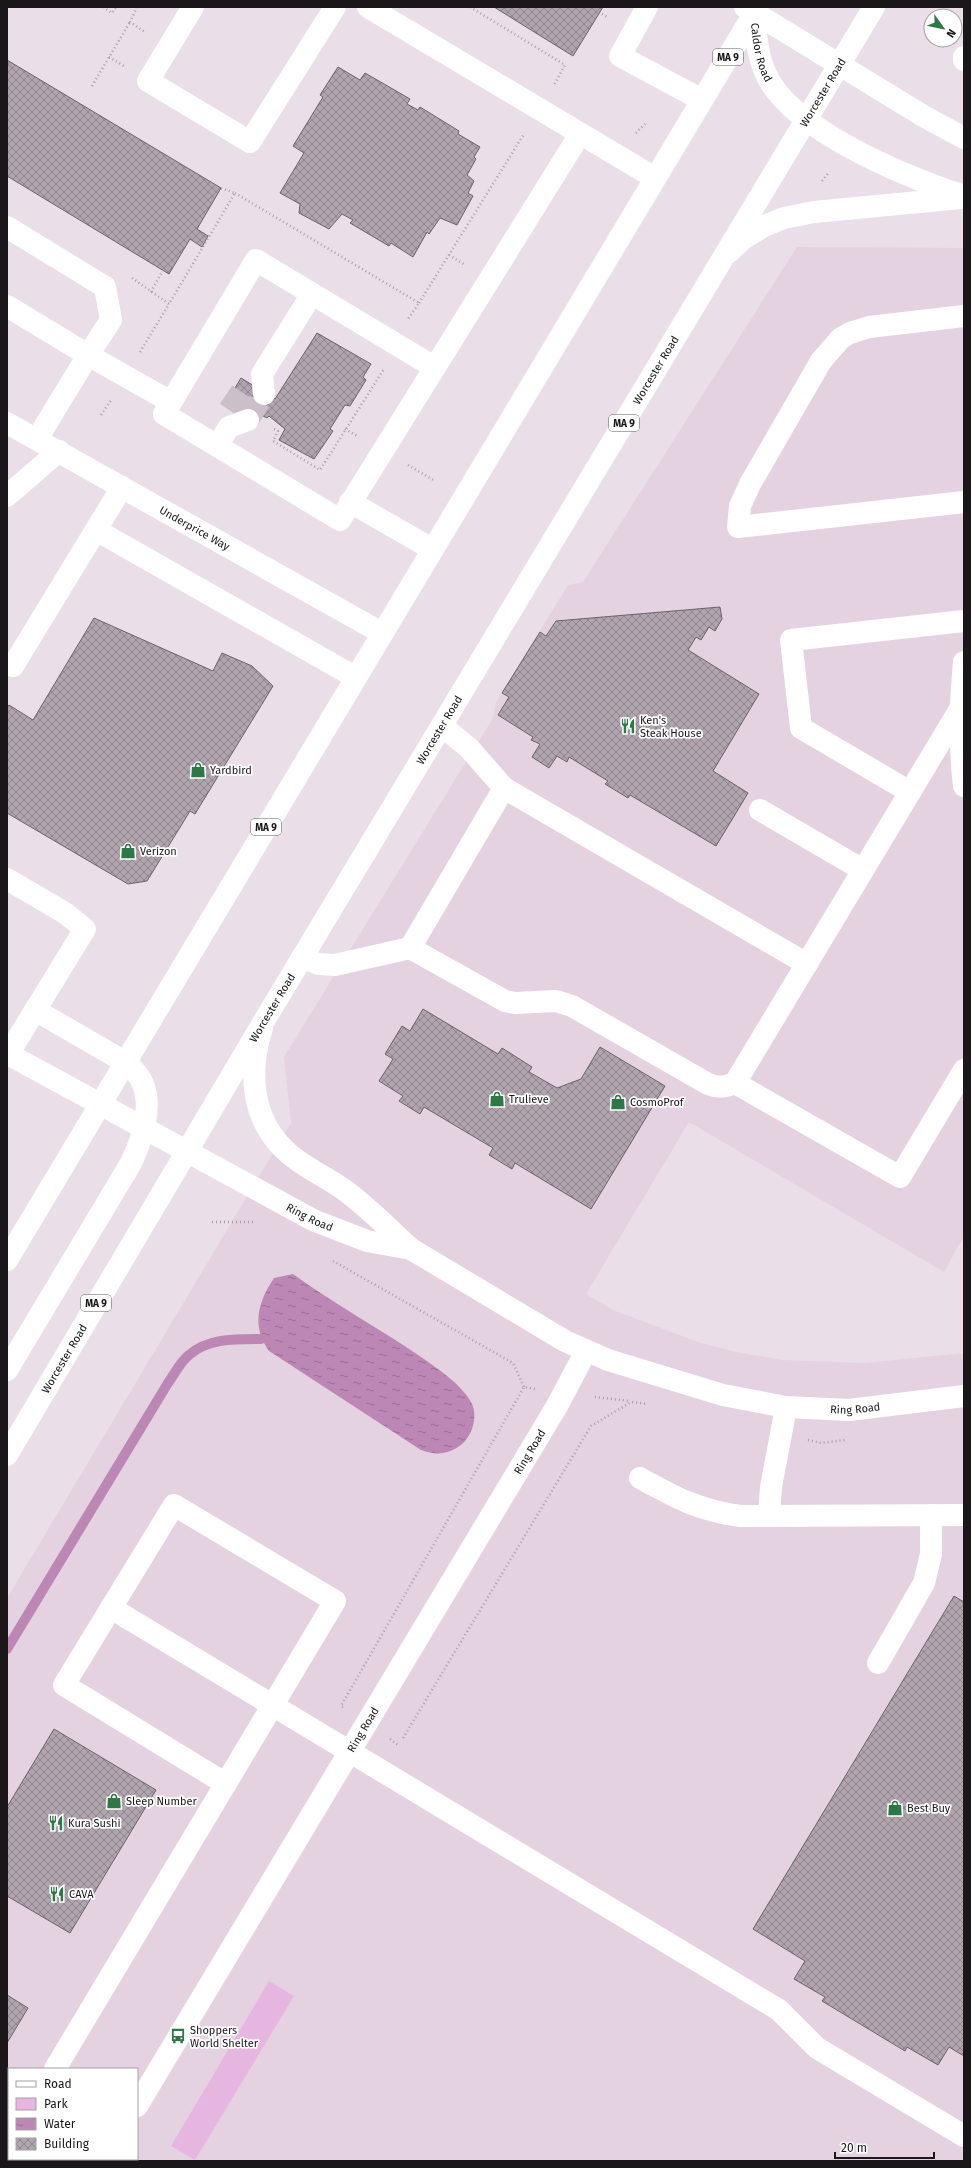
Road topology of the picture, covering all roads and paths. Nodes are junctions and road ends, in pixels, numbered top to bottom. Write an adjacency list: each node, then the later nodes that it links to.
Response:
1 (103, 7): 2 (path)
2 (116, 7)
3 (137, 7): 11 (path)
4 (193, 7): 5 (main road)
5 (335, 7)
6 (368, 7): 21 (main road)
7 (470, 7): 15 (path)
8 (647, 7): 16 (main road)
9 (874, 7): 13 (main road, Worcester Road / MA 9)
10 (752, 9): 13 (main road, Caldor Road); 16 (main road, MA 9); 17 (main road, Caldor Road)
11 (130, 22): 12 (path); 14 (path)
12 (151, 35)
13 (840, 64): 17 (main road, Worcester Road / MA 9); 22 (main road, Caldor Road)
14 (92, 86)
15 (553, 88)
16 (702, 100): 23 (main road, MA 9)
17 (806, 120): 26 (main road, Caldor Road); 28 (main road, Worcester Road / MA 9)
18 (645, 124): 20 (path)
19 (526, 130): 33 (path)
20 (633, 133)
21 (580, 134): 23 (main road); 40 (main road)
22 (964, 138)
23 (655, 178): 59 (main road, MA 9)
24 (221, 188): 25 (path)
25 (235, 193): 33 (path); 34 (path)
26 (964, 197): 28 (main road)
27 (7, 226): 39 (main road)
28 (722, 258): 66 (main road, Worcester Road / MA 9)
29 (163, 270): 31 (path)
30 (128, 275): 31 (path)
31 (151, 292): 34 (path)
32 (312, 294): 40 (main road); 42 (main road); 44 (main road)
33 (419, 303): 37 (path)
34 (169, 304): 38 (path)
35 (7, 306): 39 (main road)
36 (964, 316): 57 (main road)
37 (405, 325)
38 (140, 353)
39 (88, 355): 44 (main road); 49 (main road)
40 (434, 368): 56 (main road)
41 (389, 371): 48 (path)
42 (257, 384)
43 (114, 394): 45 (path)
44 (171, 402): 50 (main road)
45 (101, 415)
46 (236, 419): 50 (main road)
47 (7, 423): 49 (main road, Underprice Way)
48 (271, 428)
49 (37, 439): 51 (main road, Underprice Way)
50 (217, 446): 56 (main road)
51 (59, 451): 54 (main road, Underprice Way); 55 (main road)
52 (403, 462): 53 (path)
53 (435, 481)
54 (122, 487): 58 (main road); 61 (main road, Underprice Way)
55 (7, 496)
56 (350, 502): 59 (main road)
57 (964, 502)
58 (96, 530): 63 (main road); 64 (main road)
59 (432, 549): 61 (main road, MA 9)
60 (964, 622): 69 (main road)
61 (382, 633): 64 (main road, MA 9)
62 (964, 662): 65 (main road)
63 (13, 666)
64 (355, 677): 79 (main road, MA 9)
65 (960, 709): 67 (main road); 69 (main road)
66 (442, 726): 68 (main road); 74 (main road, Worcester Road / MA 9)
67 (964, 786)
68 (504, 788): 73 (main road); 75 (main road)
69 (910, 792): 71 (main road)
70 (760, 810): 71 (main road)
71 (863, 870): 75 (main road)
72 (7, 879): 76 (main road)
73 (410, 948): 74 (main road); 81 (main road)
74 (302, 957): 77 (main road, Worcester Road / MA 9)
75 (807, 964): 81 (main road)
76 (35, 1010): 78 (main road); 79 (main road)
77 (267, 1016): 84 (main road, Worcester Road / MA 9); 87 (main road)
78 (8, 1055): 82 (main road, Ring Road)
79 (125, 1062): 82 (main road, MA 9); 83 (main road)
80 (964, 1070): 81 (main road)
81 (735, 1083)
82 (100, 1105): 83 (main road, Ring Road); 89 (main road, MA 9)
83 (143, 1129): 84 (main road, Ring Road); 91 (main road)
84 (186, 1152): 87 (main road, Ring Road); 95 (main road, Worcester Road / MA 9)
85 (212, 1222): 86 (path)
86 (257, 1222)
87 (411, 1249): 90 (main road, Ring Road)
88 (327, 1257): 92 (path)
89 (7, 1260)
90 (586, 1351): 94 (main road, Ring Road); 103 (main road, Ring Road)
91 (7, 1370)
92 (524, 1387)
93 (964, 1396): 94 (main road, Ring Road)
94 (786, 1407): 99 (main road)
95 (7, 1455)
96 (640, 1478): 99 (main road)
97 (931, 1515): 98 (main road); 99 (main road); 101 (main road)
98 (964, 1515)
99 (769, 1516)
100 (111, 1608): 102 (main road); 102 (main road); 104 (main road)
101 (878, 1663)
102 (272, 1706): 103 (main road); 104 (main road)
103 (349, 1752): 106 (main road, Ring Road); 107 (main road)
104 (226, 1784): 105 (main road)
105 (56, 2068)
106 (138, 2104)
107 (964, 2136)

